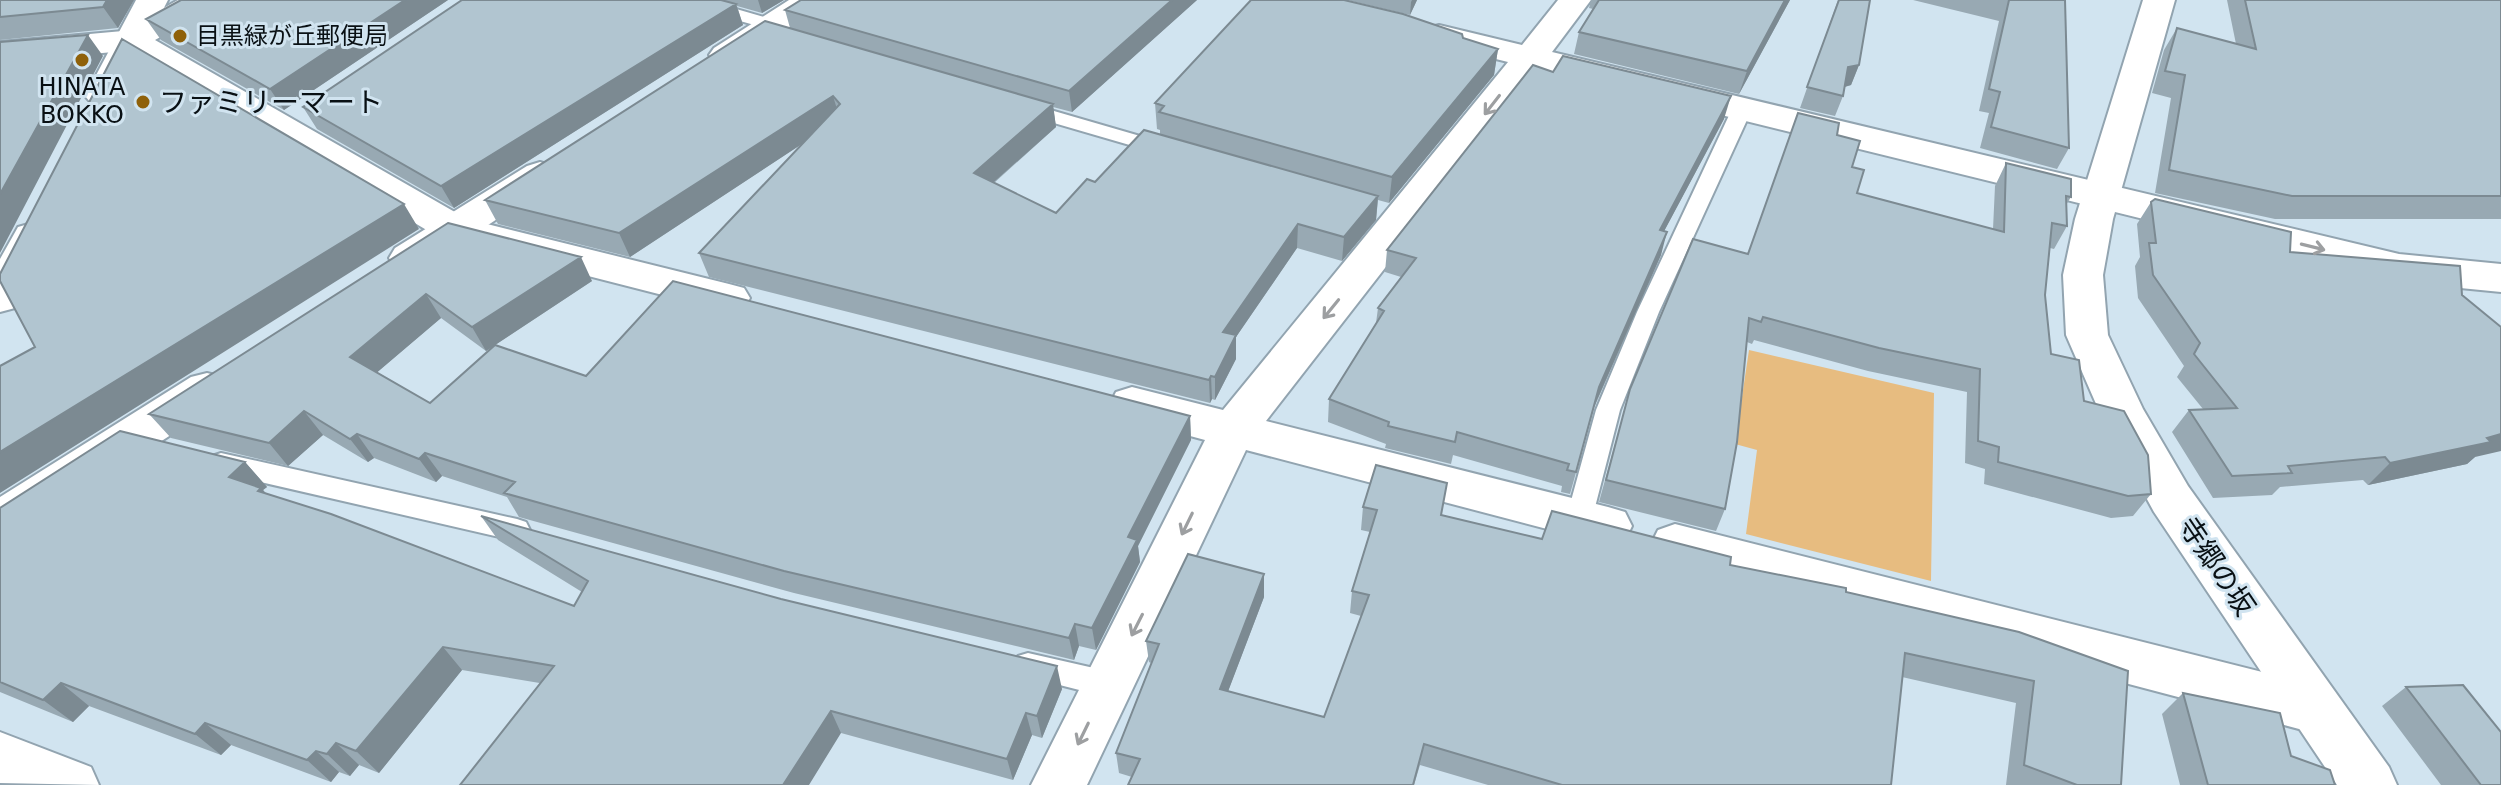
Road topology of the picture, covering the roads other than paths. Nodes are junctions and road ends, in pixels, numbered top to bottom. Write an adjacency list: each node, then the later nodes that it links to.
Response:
1 (152, 0): 9 (street)
2 (202, 0): 9 (street)
3 (686, 0): 8 (lane)
4 (811, 0): 8 (street)
5 (1575, 0): 11 (street)
6 (2159, 0): 18 (street)
7 (1411, 28): 11 (street)
8 (775, 33): 12 (street)
9 (131, 40): 10 (street); 15 (street); 20 (street)
10 (0, 52)
11 (1530, 57): 14 (street); 27 (street, one-way to 27)
12 (694, 75)
13 (1006, 103): 17 (lane)
14 (1742, 109): 18 (street); 29 (lane)
15 (85, 131)
16 (574, 152): 20 (street)
17 (1190, 156)
18 (2101, 195): 21 (street, one-way to 21); 34 (street, 寺郷の坂)
19 (50, 200): 23 (street)
20 (454, 229): 22 (street); 24 (street)
21 (2501, 278)
22 (376, 280)
23 (0, 298)
24 (774, 310)
25 (233, 372): 30 (street)
26 (1095, 394): 27 (street)
27 (1233, 430): 29 (street); 33 (street, one-way to 33)
28 (201, 458): 31 (lane)
29 (1579, 519): 34 (street)
30 (0, 521)
31 (548, 539)
32 (1002, 659): 33 (lane)
33 (1107, 684): 37 (street, one-way to 37)
34 (2314, 709): 38 (street, 寺郷の坂)
35 (0, 757): 36 (street)
36 (71, 785)
37 (1059, 785)
38 (2369, 785)

